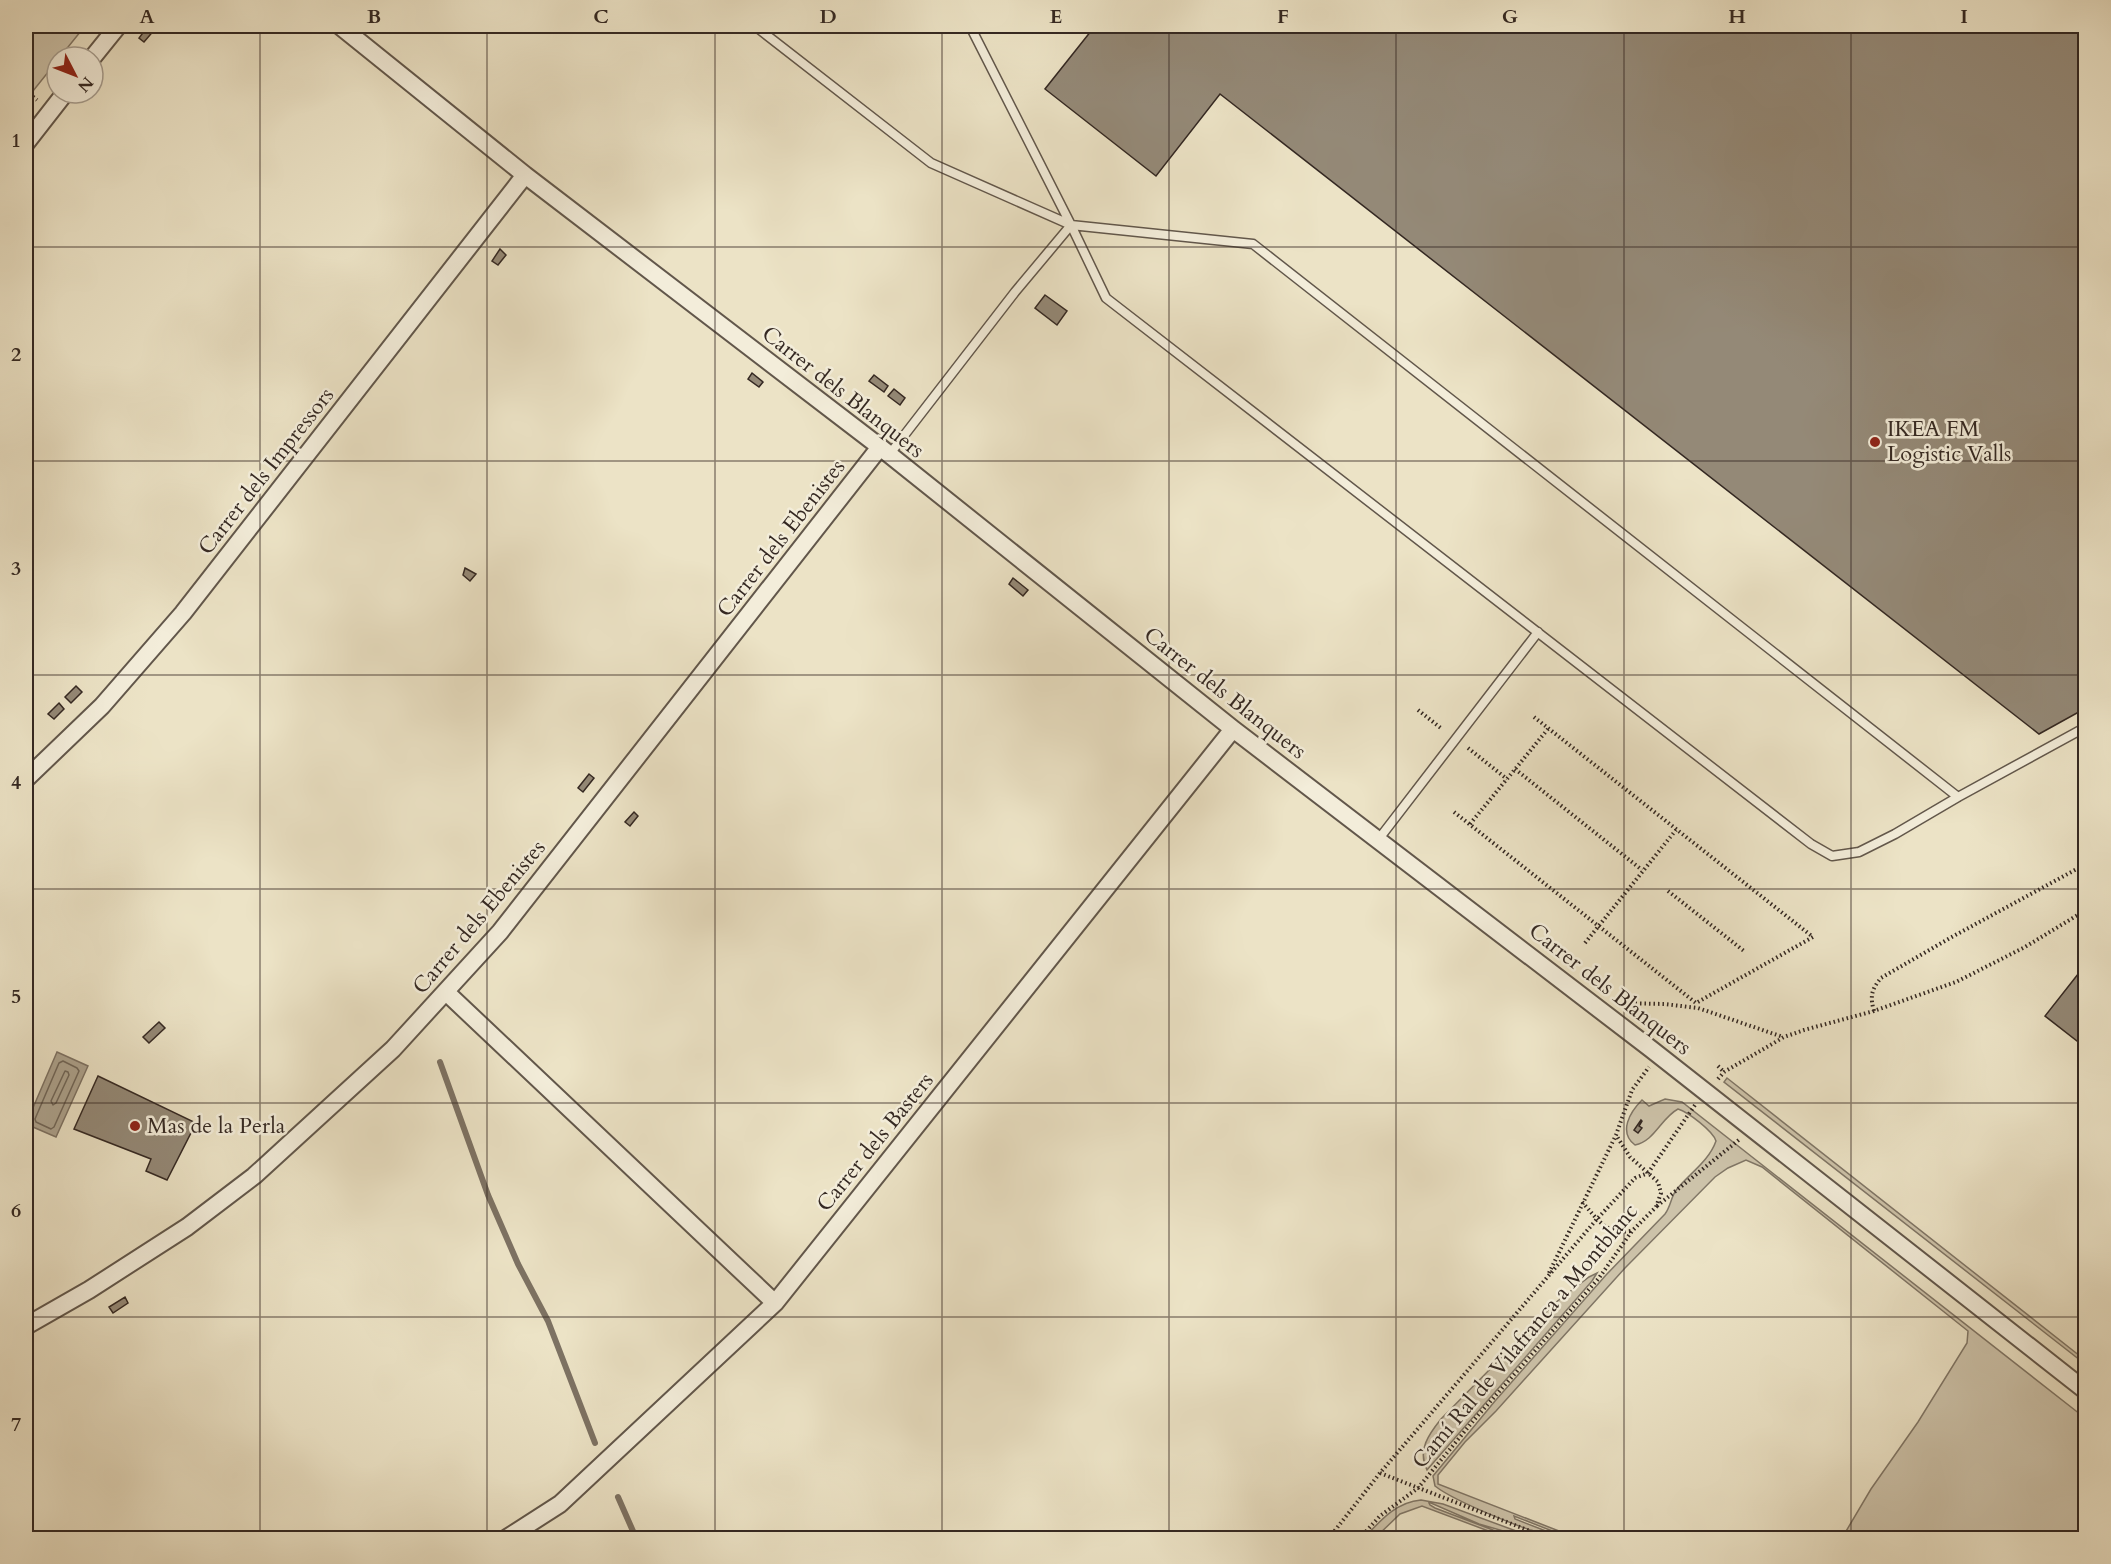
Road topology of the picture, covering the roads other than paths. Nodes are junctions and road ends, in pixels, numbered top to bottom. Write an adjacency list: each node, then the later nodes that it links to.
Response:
1 (118, 26): 5 (street)
2 (340, 26): 8 (street, Carrer dels Blanquers)
3 (756, 26): 9 (lane)
4 (970, 26): 9 (lane)
5 (103, 45)
6 (56, 105): 7 (street)
7 (26, 143)
8 (525, 175): 10 (street, Carrer dels Blanquers); 14 (street, Carrer dels Impressors)
9 (1071, 225): 10 (lane); 11 (lane); 15 (lane)
10 (885, 451): 13 (street, Carrer dels Blanquers); 17 (street, Carrer dels Ebenistes)
11 (1538, 632): 15 (lane); 16 (lane)
12 (2085, 727): 15 (lane)
13 (1233, 729): 16 (street, Carrer dels Blanquers); 18 (street, Carrer dels Basters)
14 (26, 780)
15 (1958, 797)
16 (1378, 840): 20 (street, Carrer dels Blanquers)
17 (446, 992): 18 (street); 19 (street, Carrer dels Ebenistes)
18 (775, 1303): 21 (street, Carrer dels Basters)
19 (26, 1326)
20 (2085, 1390)
21 (507, 1539)

